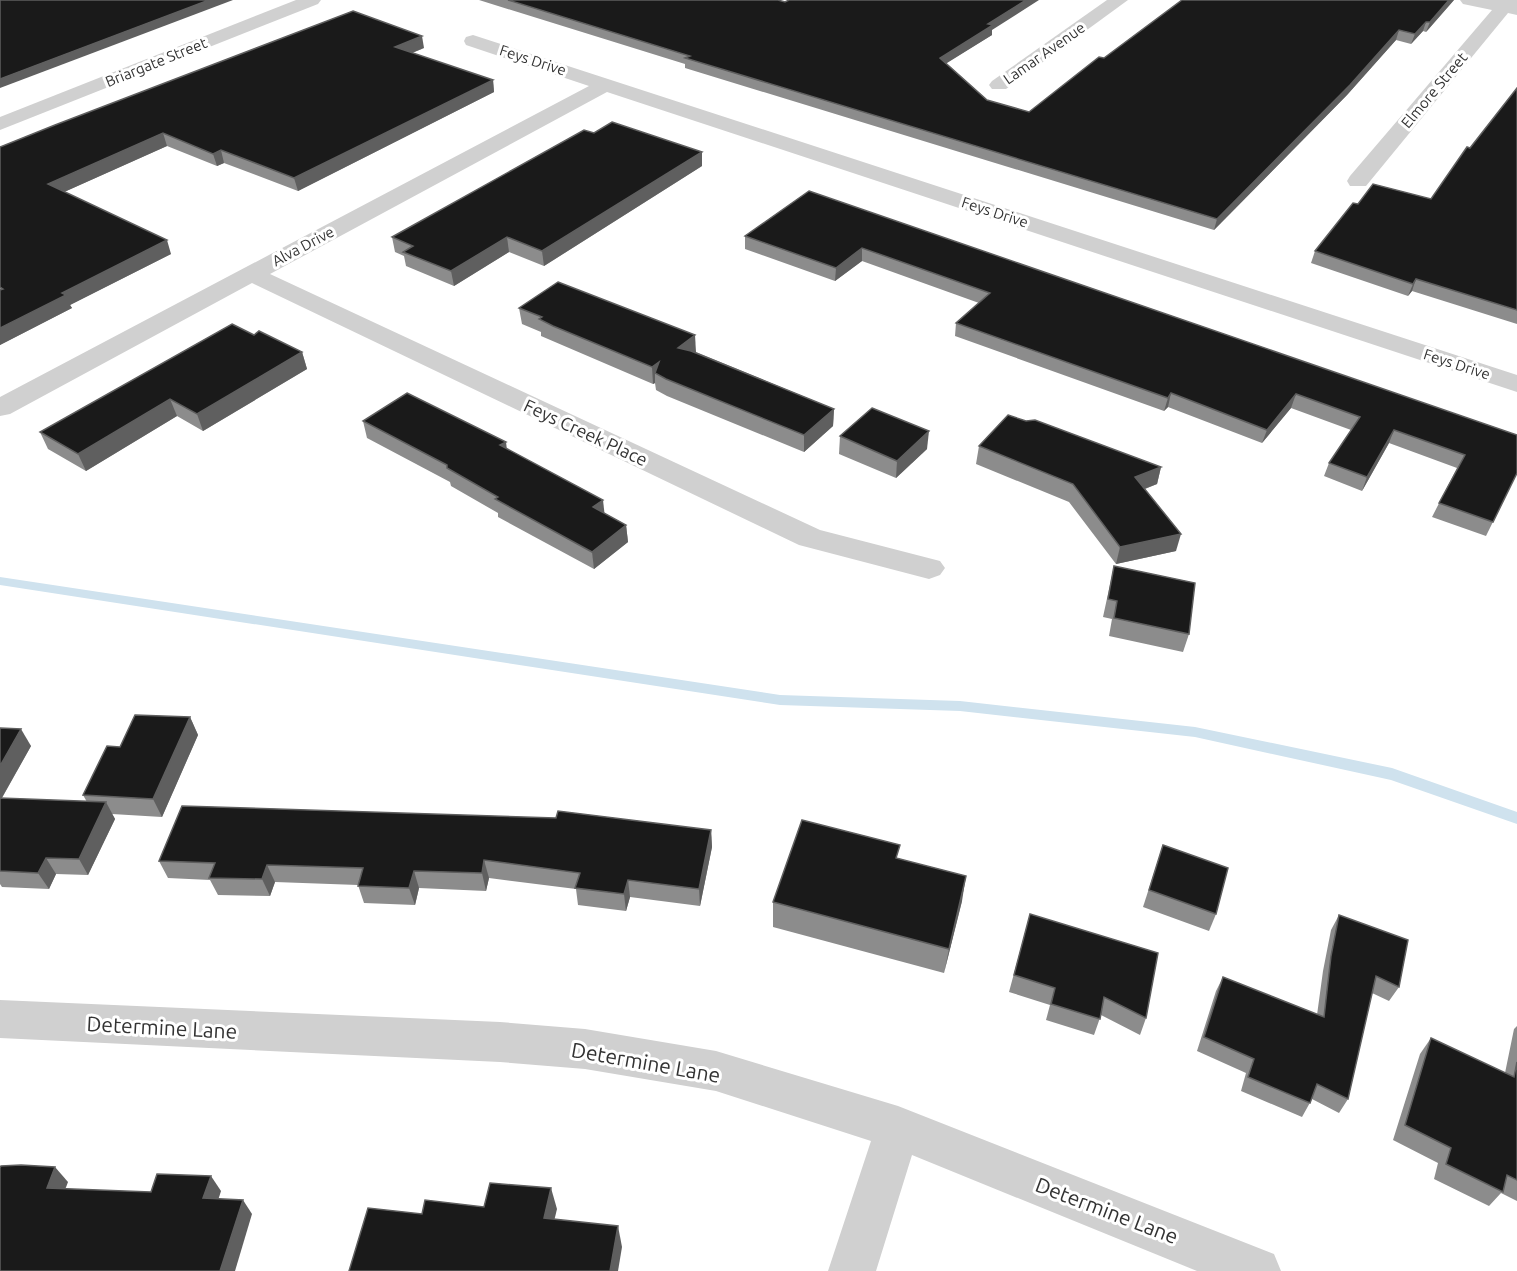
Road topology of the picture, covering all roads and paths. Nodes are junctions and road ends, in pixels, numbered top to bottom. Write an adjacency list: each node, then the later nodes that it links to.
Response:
1 (312, 0): 8 (street, Briargate Street)
2 (1119, 0): 7 (street, Lamar Avenue)
3 (1469, 0): 4 (street)
4 (1510, 6): 9 (street, Elmore Street)
5 (473, 41): 6 (street, Feys Drive)
6 (607, 84): 10 (street, Alva Drive); 11 (street, Feys Drive)
7 (999, 85)
8 (0, 124)
9 (1358, 181)
10 (251, 274): 12 (street, Alva Drive); 13 (street, Feys Creek Place)
11 (1517, 384)
12 (0, 408)
13 (928, 568)
14 (0, 1020): 15 (street, Determine Lane)
15 (898, 1128): 16 (street); 17 (street, Determine Lane)
16 (852, 1271)
17 (1257, 1271)

